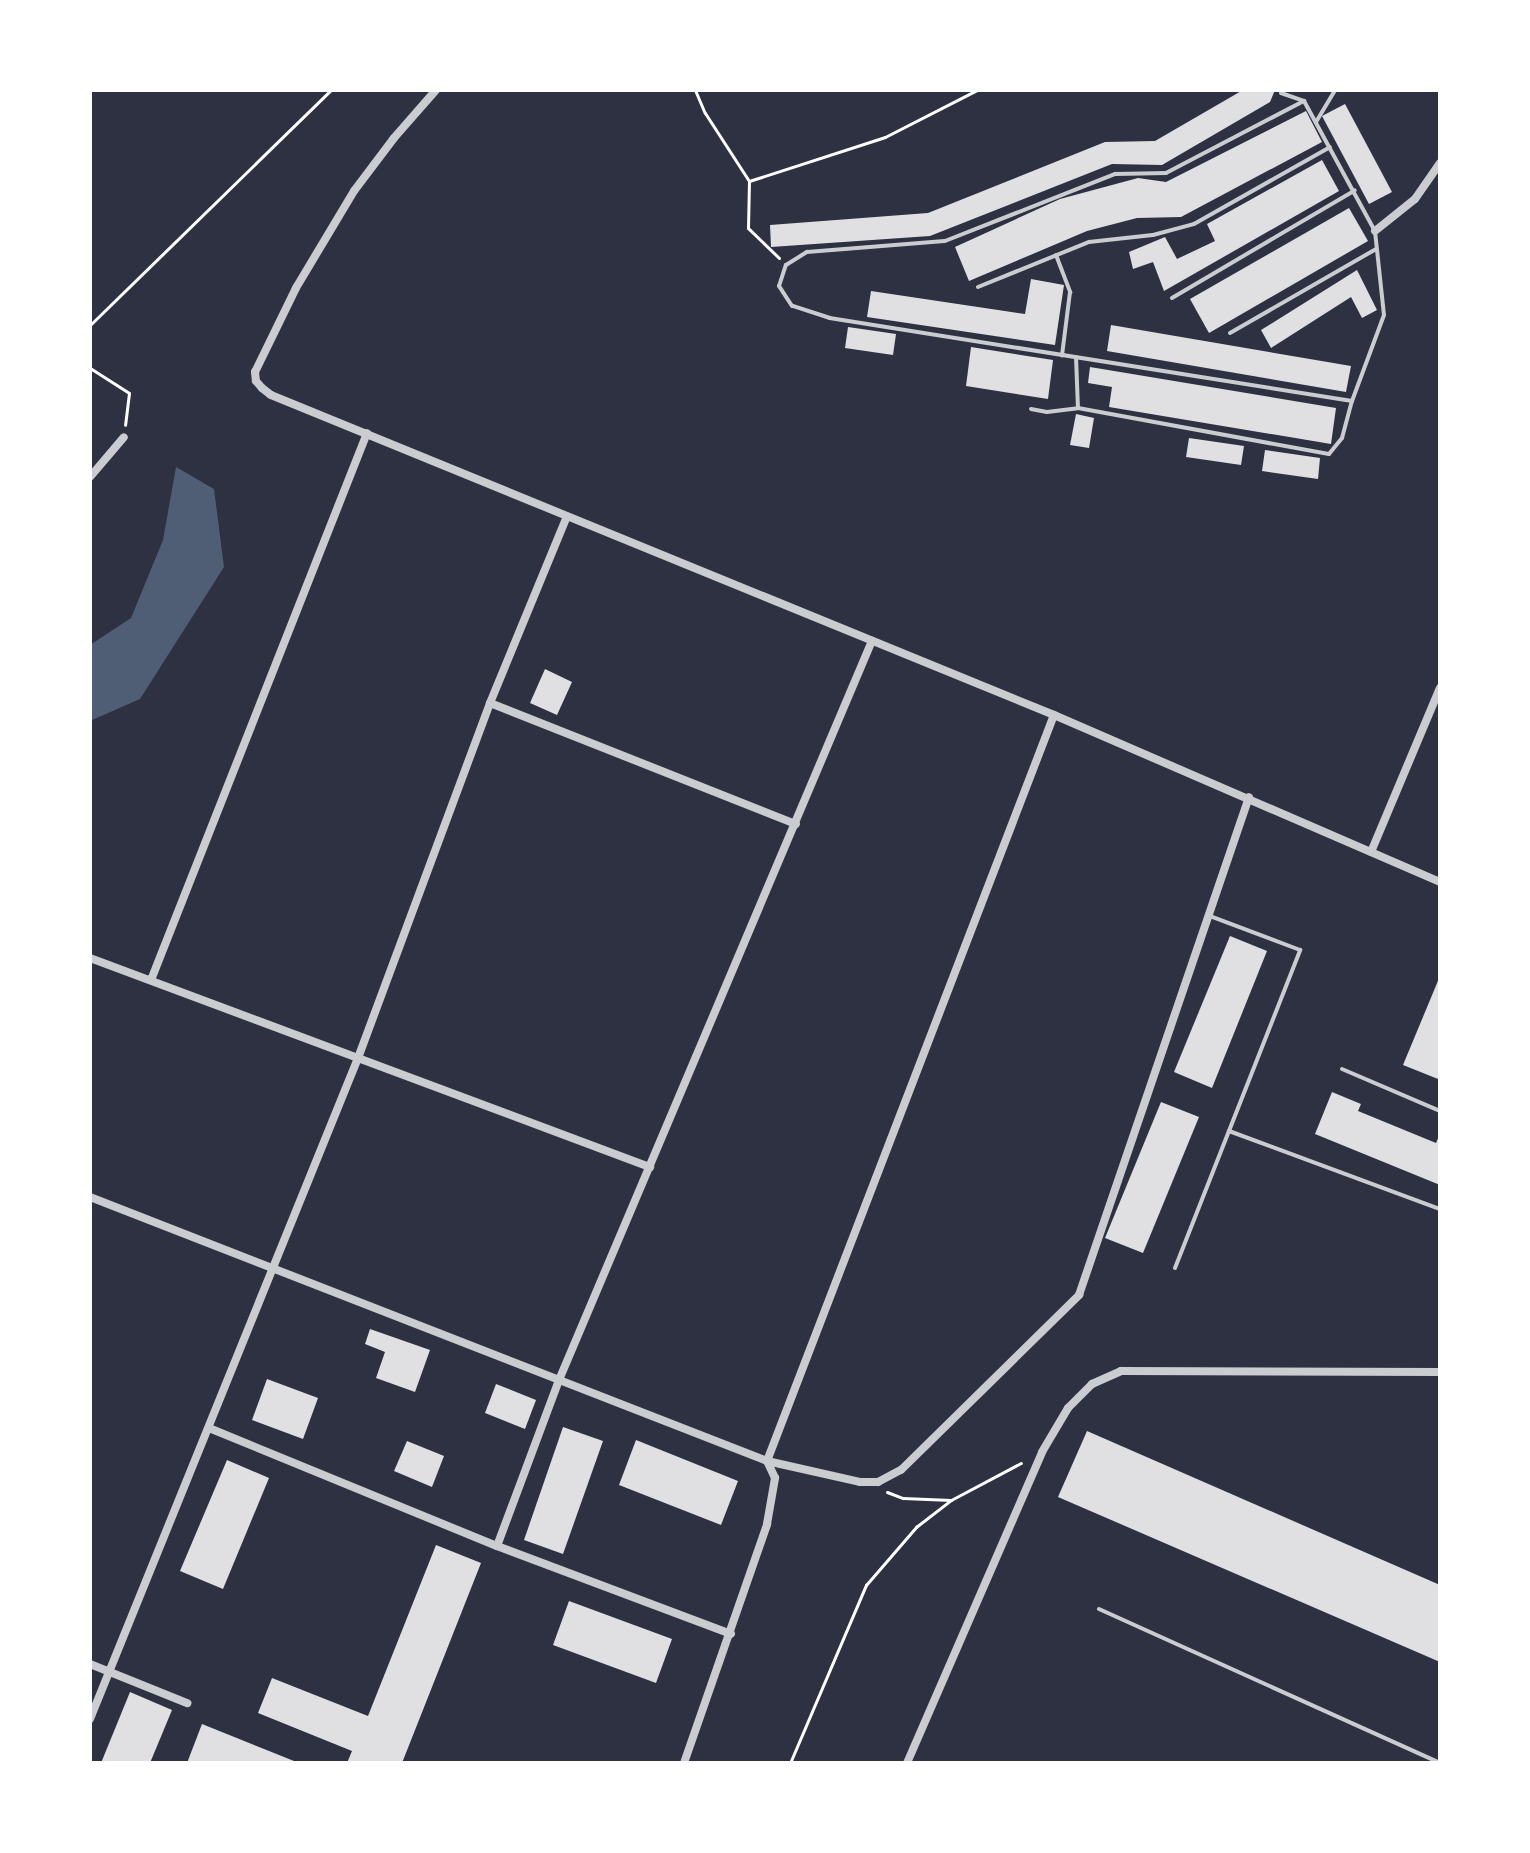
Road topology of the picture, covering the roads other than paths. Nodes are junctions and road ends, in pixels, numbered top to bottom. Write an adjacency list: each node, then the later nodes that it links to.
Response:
1 (436, 90): 20 (street)
2 (1282, 90): 4 (lane)
3 (1335, 90): 5 (lane)
4 (1304, 101): 5 (lane); 15 (lane)
5 (1316, 122): 6 (lane)
6 (1330, 147): 8 (lane); 11 (lane)
7 (1440, 163): 9 (street)
8 (1355, 190): 9 (lane); 13 (lane)
9 (1375, 231): 10 (lane)
10 (1376, 249): 14 (lane); 17 (lane)
11 (1056, 255): 12 (lane); 15 (lane)
12 (978, 287)
13 (1172, 298)
14 (1230, 333)
15 (1062, 355): 16 (lane)
16 (1076, 357): 17 (lane); 18 (lane)
17 (1352, 401): 18 (lane)
18 (1078, 408): 19 (lane)
19 (1031, 409)
20 (367, 433): 23 (street); 34 (street)
21 (124, 437): 22 (street)
22 (90, 477)
23 (567, 516): 24 (street); 26 (street)
24 (872, 641): 27 (street); 29 (street)
25 (1440, 688): 30 (street)
26 (490, 703): 29 (street); 35 (street)
27 (1054, 715): 28 (street); 47 (street)
28 (1249, 797): 30 (street); 32 (street)
29 (796, 824): 39 (street)
30 (1371, 852): 31 (street)
31 (1440, 882)
32 (1207, 915): 38 (lane); 47 (street)
33 (90, 958): 34 (street)
34 (151, 980): 35 (street)
35 (358, 1058): 39 (street); 43 (street)
36 (1342, 1069): 37 (lane)
37 (1440, 1111)
38 (1229, 1131): 41 (lane); 42 (lane)
39 (650, 1167): 45 (street)
40 (90, 1197): 43 (street)
41 (1440, 1209)
42 (1175, 1268)
43 (274, 1269): 45 (street); 46 (street)
44 (1440, 1372): 56 (street)
45 (559, 1380): 47 (street); 48 (street)
46 (209, 1428): 48 (street); 52 (street)
47 (767, 1461): 50 (street)
48 (497, 1546): 50 (street)
49 (1099, 1609): 57 (lane)
50 (731, 1634): 55 (street)
51 (90, 1664): 52 (street)
52 (109, 1671): 53 (street); 54 (street)
53 (187, 1703)
54 (90, 1719)
55 (684, 1763)
56 (907, 1763)
57 (1440, 1763)

